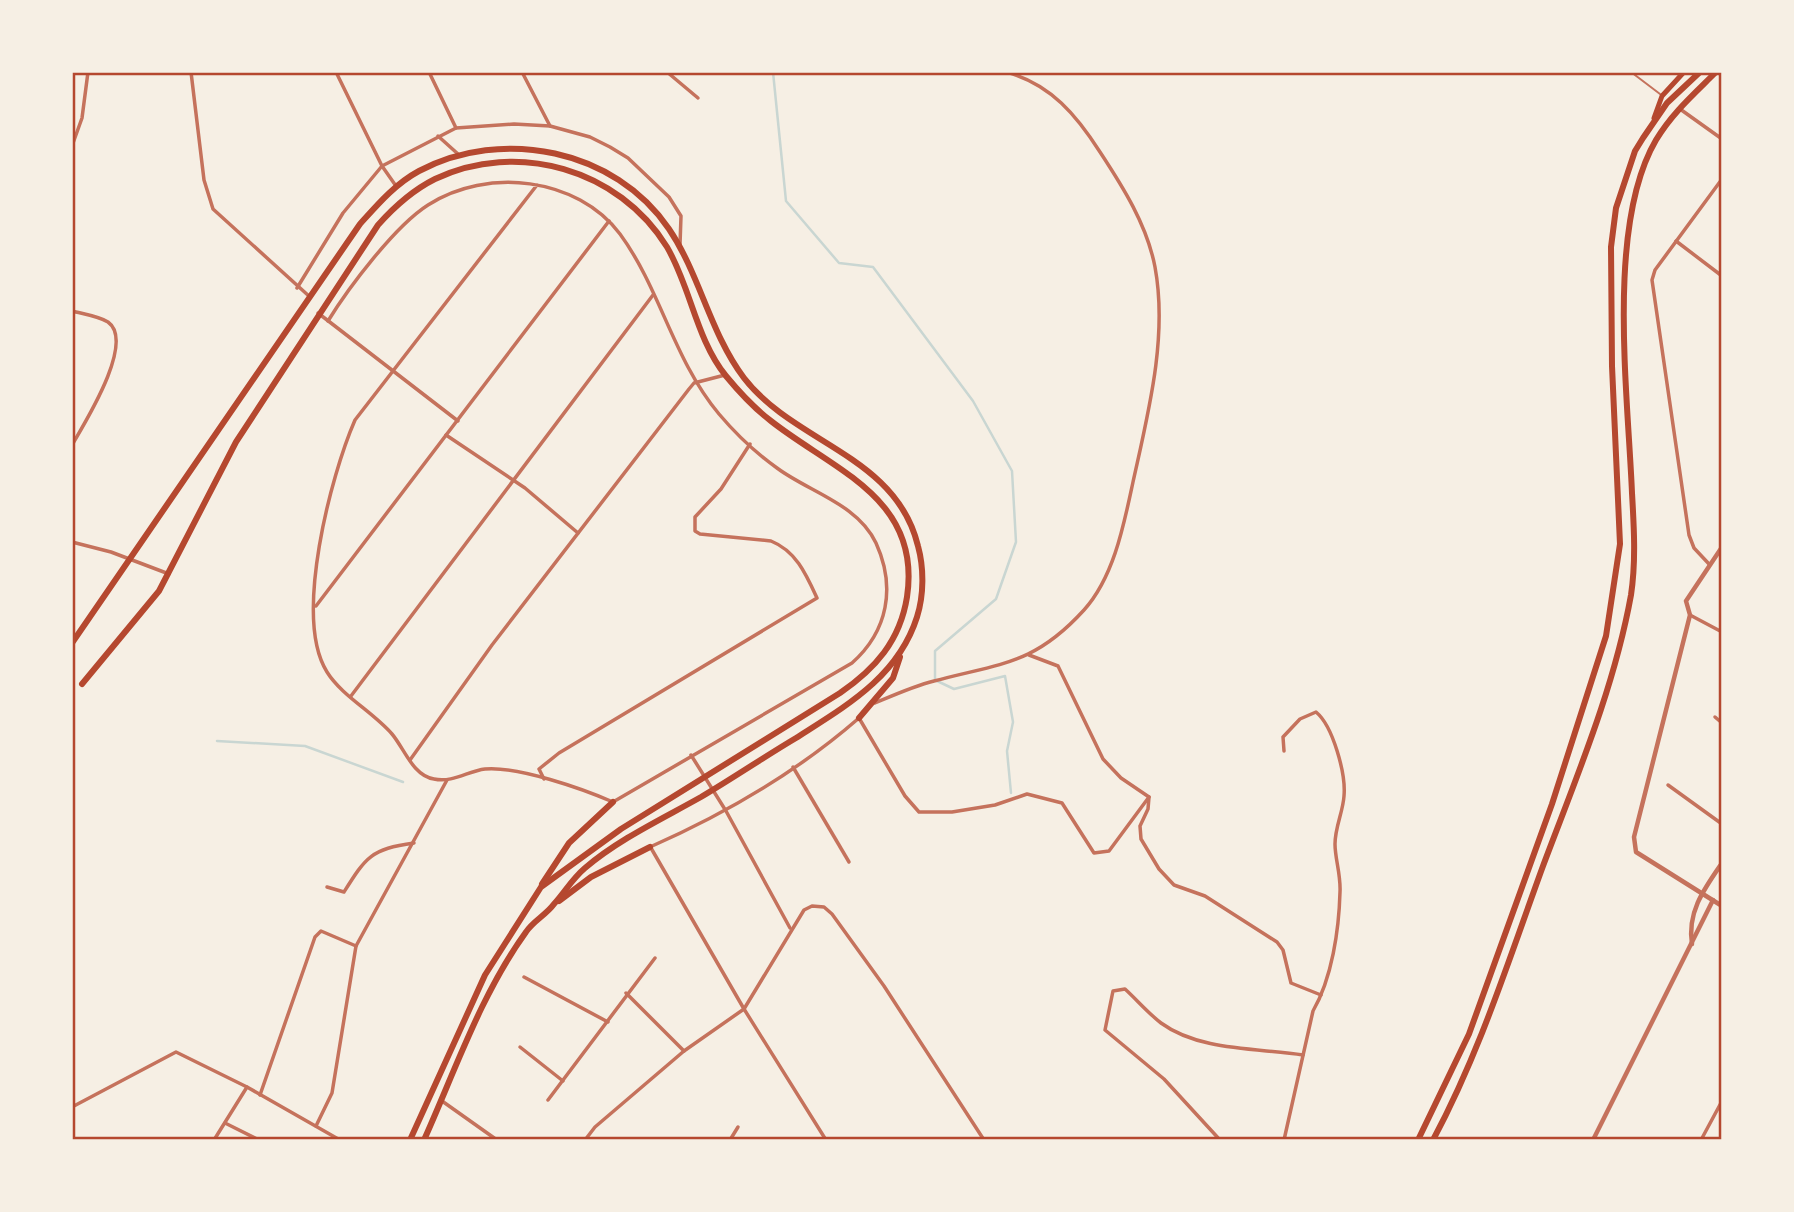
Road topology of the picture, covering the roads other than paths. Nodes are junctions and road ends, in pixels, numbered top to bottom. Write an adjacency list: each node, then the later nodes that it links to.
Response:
1 (88, 72): 21 (street)
2 (191, 72): 31 (street)
3 (336, 72): 23 (street)
4 (429, 72): 18 (street)
5 (522, 72): 17 (street)
6 (667, 72): 13 (street)
7 (1006, 72): 56 (street)
8 (1631, 72): 12 (lane)
9 (1684, 72): 12 (main road)
10 (1700, 72): 14 (highway)
11 (1716, 72): 15 (highway)
12 (1662, 96): 14 (lane); 16 (main road)
13 (698, 98)
14 (1667, 103): 16 (highway)
15 (1679, 108): 20 (street); 119 (highway)
16 (1653, 122): 118 (highway)
17 (550, 126): 18 (street); 29 (street)
18 (456, 128): 19 (street)
19 (438, 136): 22 (street); 23 (street)
20 (1722, 139)
21 (72, 146)
22 (458, 154): 26 (highway); 29 (highway)
23 (382, 166): 26 (street); 31 (street)
24 (1722, 179): 28 (street)
25 (537, 185): 27 (street); 36 (street); 37 (street)
26 (396, 186): 33 (highway)
27 (609, 220): 32 (street); 40 (street)
28 (1676, 241): 30 (street); 49 (street)
29 (680, 249): 55 (highway)
30 (1722, 276)
31 (297, 288): 33 (street)
32 (654, 295): 39 (street); 44 (street)
33 (310, 297): 48 (highway)
34 (72, 310): 43 (street)
35 (318, 313): 36 (street); 38 (highway); 50 (highway)
36 (328, 321): 37 (street)
37 (392, 371): 40 (street); 51 (street)
38 (725, 375): 39 (street); 79 (highway)
39 (694, 383): 42 (street); 45 (street)
40 (458, 421): 41 (street)
41 (446, 435): 44 (street); 51 (street)
42 (750, 444): 64 (street); 68 (street)
43 (72, 445)
44 (515, 481): 45 (street); 58 (street)
45 (578, 533): 65 (street)
46 (72, 542): 48 (street)
47 (1722, 547): 49 (street)
48 (128, 559): 50 (street); 54 (highway)
49 (1709, 564): 52 (street)
50 (169, 574): 57 (highway)
51 (314, 608): 58 (street)
52 (1690, 615): 53 (street); 80 (street)
53 (1722, 632)
54 (72, 643)
55 (900, 652): 59 (highway); 82 (highway)
56 (1029, 656): 59 (street); 70 (street)
57 (82, 684)
58 (351, 696): 65 (street)
59 (874, 703): 60 (highway)
60 (859, 718): 66 (street); 70 (street)
61 (1716, 718): 62 (street)
62 (1722, 723)
63 (1284, 751): 90 (street)
64 (691, 755): 71 (street); 72 (street)
65 (410, 760): 67 (street)
66 (793, 767): 72 (street); 76 (street)
67 (447, 780): 68 (street); 74 (street)
68 (545, 780): 71 (street)
69 (1668, 785): 73 (street)
70 (1149, 797): 90 (street)
71 (613, 802): 79 (highway)
72 (726, 811): 75 (street); 84 (street)
73 (1722, 824)
74 (414, 844): 78 (street); 86 (street)
75 (650, 847): 82 (highway); 91 (street)
76 (849, 862)
77 (1722, 863): 80 (street)
78 (327, 887)
79 (541, 887): 109 (highway)
80 (1701, 892): 81 (street); 85 (street)
81 (1713, 900): 83 (street); 85 (street)
82 (555, 904): 99 (highway)
83 (1722, 906)
84 (790, 928): 91 (street); 115 (street)
85 (1692, 945): 120 (street)
86 (356, 946): 98 (street); 104 (street)
87 (655, 958): 89 (street)
88 (524, 977): 92 (street)
89 (626, 993): 92 (street); 94 (street)
90 (1322, 995): 95 (street)
91 (744, 1009): 94 (street); 114 (street)
92 (608, 1022): 96 (street)
93 (520, 1046): 96 (street)
94 (684, 1051): 112 (street)
95 (1303, 1055): 116 (street); 117 (street)
96 (563, 1081): 100 (street)
97 (247, 1087): 98 (street); 102 (street); 103 (street)
98 (260, 1095): 104 (street)
99 (441, 1100): 110 (highway); 111 (street)
100 (548, 1100)
101 (1722, 1101): 121 (street)
102 (72, 1107)
103 (225, 1123): 106 (street); 107 (street)
104 (316, 1126): 108 (street)
105 (738, 1127): 113 (street)
106 (215, 1140)
107 (259, 1140)
108 (340, 1140)
109 (410, 1140)
110 (424, 1140)
111 (497, 1140)
112 (585, 1140)
113 (730, 1140)
114 (826, 1140)
115 (984, 1140)
116 (1220, 1140)
117 (1284, 1140)
118 (1418, 1140)
119 (1433, 1140)
120 (1593, 1140)
121 (1701, 1140)

